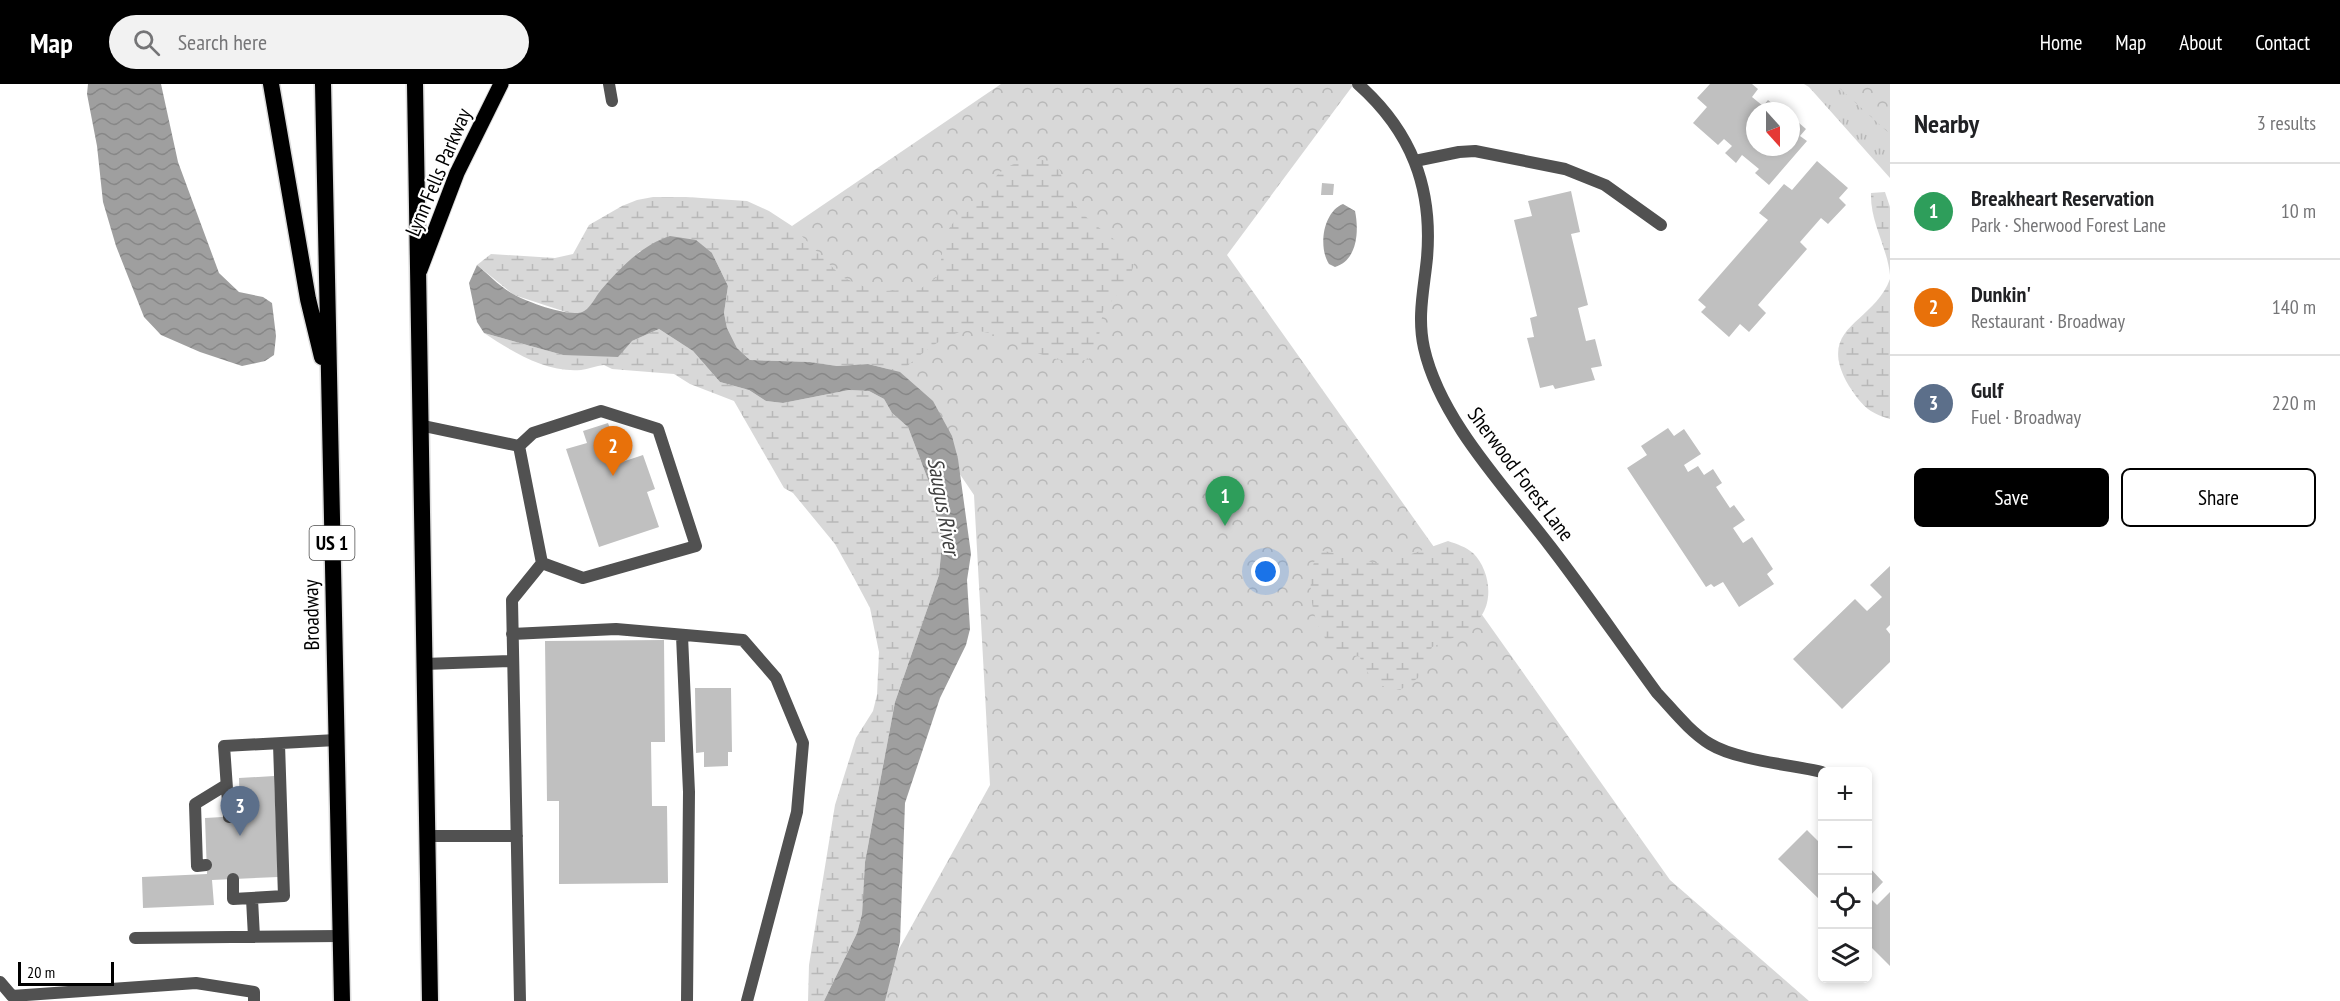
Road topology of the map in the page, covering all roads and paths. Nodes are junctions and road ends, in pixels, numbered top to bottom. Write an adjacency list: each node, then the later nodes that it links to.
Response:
1 (271, 84): 11 (highway)
2 (323, 84): 11 (highway, Broadway / US 1)
3 (415, 84): 10 (highway)
4 (501, 84): 10 (main road, Lynn Fells Parkway)
5 (609, 84): 7 (street)
6 (1358, 84): 8 (street, Sherwood Forest Lane)
7 (612, 101)
8 (1415, 161): 9 (street); 21 (street, Sherwood Forest Lane)
9 (1661, 225)
10 (416, 278): 12 (highway)
11 (329, 387): 19 (highway, Broadway / US 1)
12 (419, 425): 13 (street); 18 (highway)
13 (519, 446): 14 (street); 14 (street)
14 (542, 563): 15 (street)
15 (512, 634): 16 (street); 17 (street)
16 (682, 636): 39 (street); 40 (street)
17 (513, 661): 18 (street); 25 (street)
18 (424, 664): 24 (highway)
19 (336, 740): 20 (street); 29 (highway, Broadway / US 1)
20 (279, 744): 22 (street); 28 (street)
21 (1818, 771)
22 (226, 784): 23 (street); 26 (street)
23 (228, 817)
24 (427, 836): 25 (street); 37 (highway)
25 (517, 836): 38 (street)
26 (206, 866)
27 (233, 879): 28 (street)
28 (252, 898): 30 (street)
29 (340, 936): 30 (street); 36 (highway, Broadway / US 1)
30 (254, 937): 31 (street)
31 (135, 938)
32 (0, 982): 34 (street)
33 (72, 997): 34 (street); 35 (street)
34 (12, 998)
35 (254, 1001)
36 (342, 1001)
37 (430, 1001)
38 (520, 1001)
39 (687, 1001)
40 (747, 1001)

